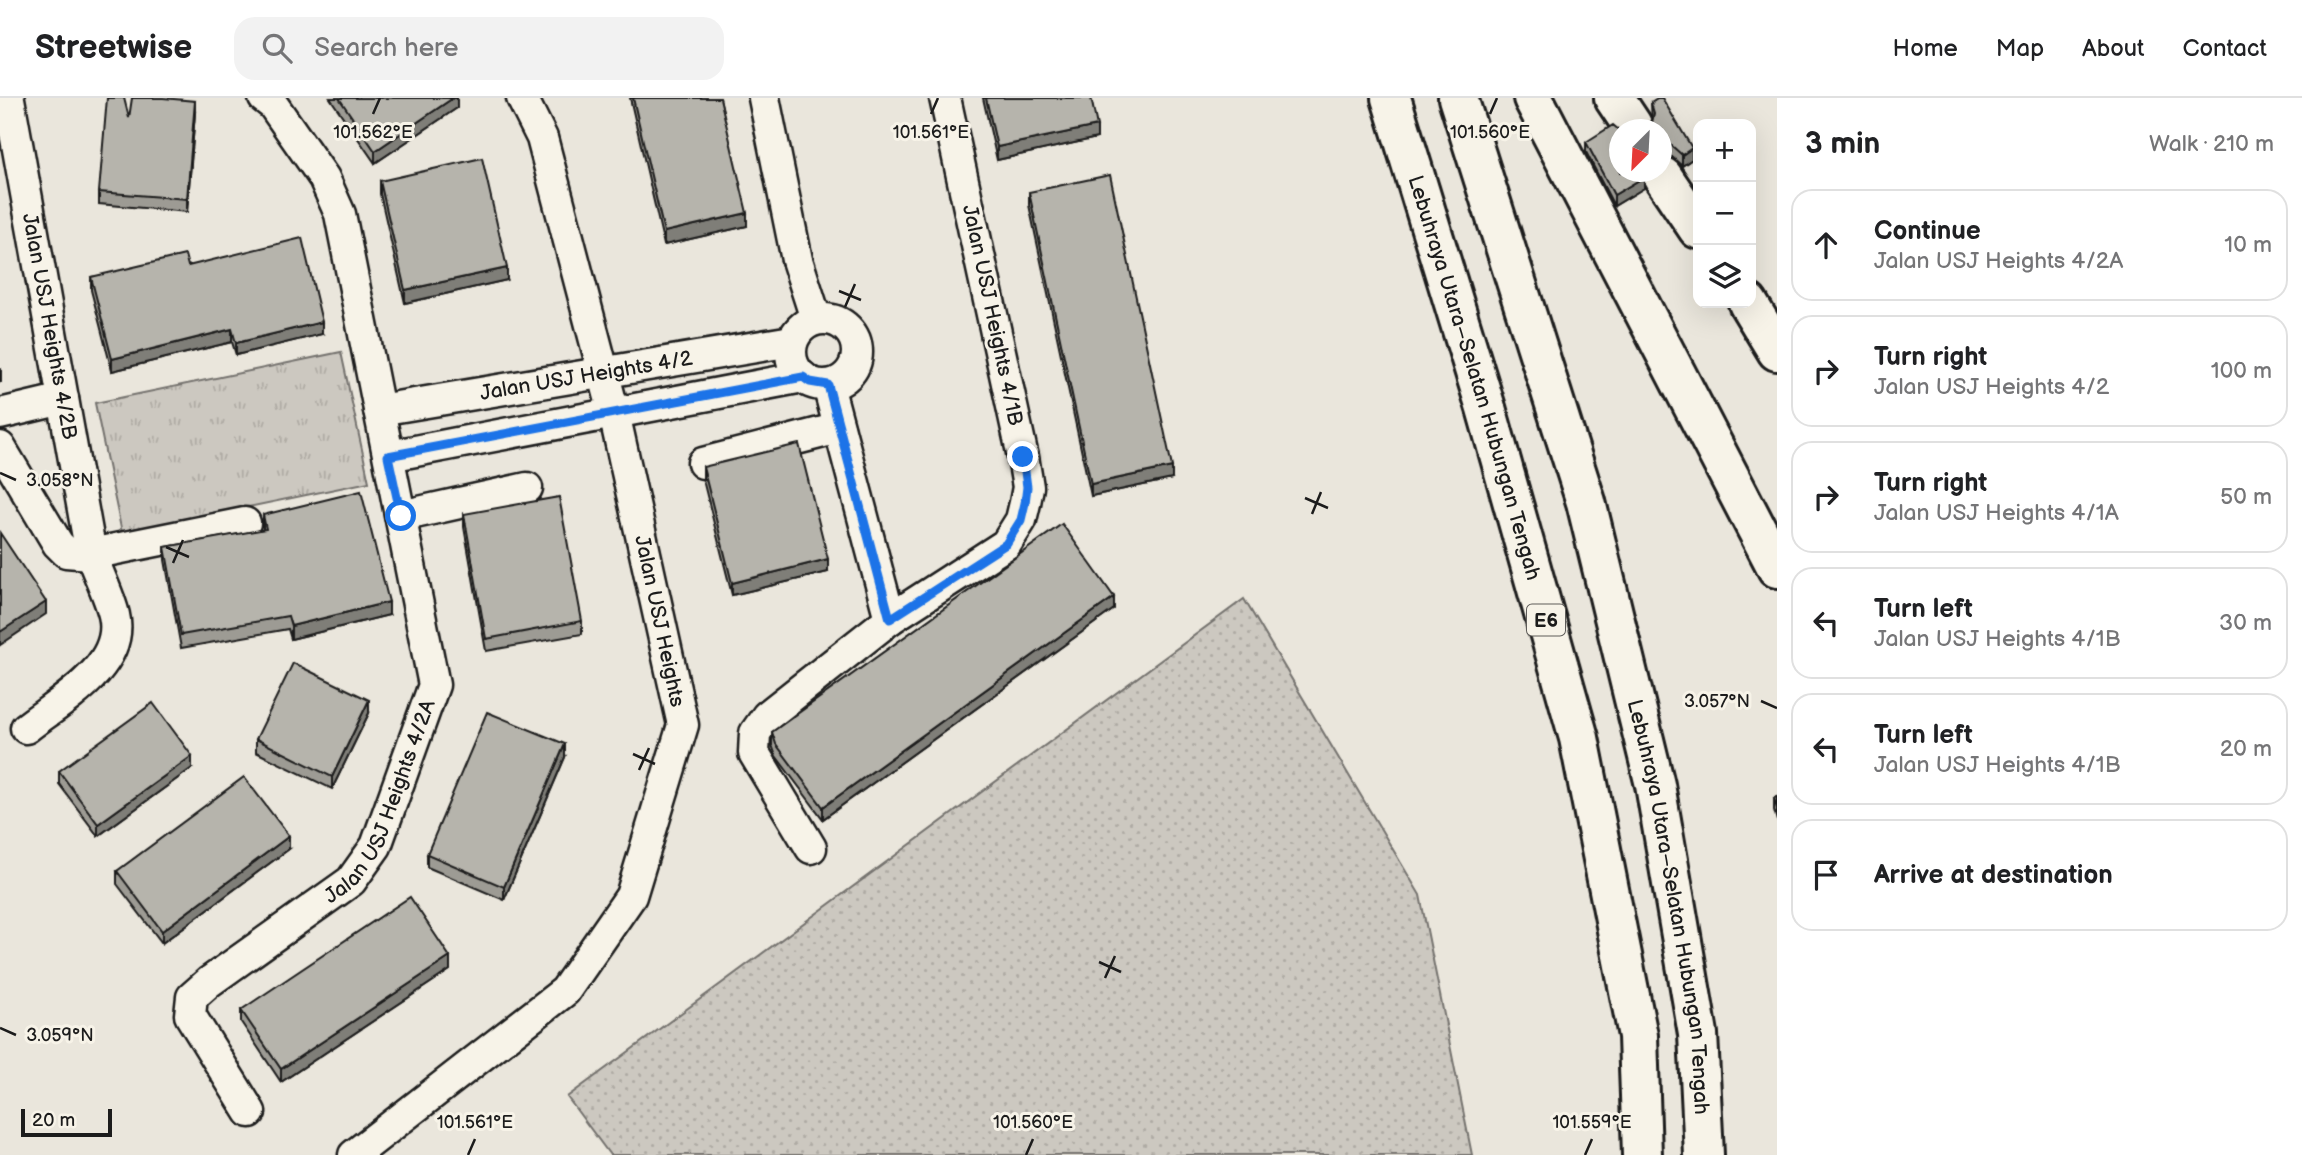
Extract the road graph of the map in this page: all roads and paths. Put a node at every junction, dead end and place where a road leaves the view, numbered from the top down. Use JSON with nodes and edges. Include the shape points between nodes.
{"nodes":[{"id":1,"x":264,"y":98,"type":"edge"},
{"id":2,"x":522,"y":98,"type":"edge"},
{"id":3,"x":764,"y":98,"type":"edge"},
{"id":4,"x":945,"y":98,"type":"edge"},
{"id":5,"x":1391,"y":98,"type":"edge"},
{"id":6,"x":1458,"y":98,"type":"edge"},
{"id":7,"x":1532,"y":98,"type":"edge"},
{"id":8,"x":7,"y":100,"type":"edge"},
{"id":9,"x":1666,"y":182,"type":"edge"},
{"id":10,"x":1693,"y":222,"type":"edge"},
{"id":11,"x":1751,"y":308,"type":"edge"},
{"id":12,"x":817,"y":319,"type":"junction"},
{"id":13,"x":792,"y":341,"type":"junction"},
{"id":14,"x":1777,"y":351,"type":"edge"},
{"id":15,"x":602,"y":373,"type":"junction"},
{"id":16,"x":815,"y":381,"type":"junction"},
{"id":17,"x":62,"y":399,"type":"junction"},
{"id":18,"x":379,"y":410,"type":"junction"},
{"id":19,"x":614,"y":413,"type":"junction"},
{"id":20,"x":0,"y":414,"type":"edge"},
{"id":21,"x":839,"y":428,"type":"junction"},
{"id":22,"x":0,"y":447,"type":"edge"},
{"id":23,"x":388,"y":456,"type":"junction"},
{"id":24,"x":702,"y":463,"type":"dead end"},
{"id":25,"x":527,"y":488,"type":"dead end"},
{"id":26,"x":401,"y":516,"type":"junction"},
{"id":27,"x":245,"y":523,"type":"dead end"},
{"id":28,"x":91,"y":554,"type":"junction"},
{"id":29,"x":1777,"y":568,"type":"edge"},
{"id":30,"x":890,"y":619,"type":"junction"},
{"id":31,"x":26,"y":728,"type":"dead end"},
{"id":32,"x":811,"y":848,"type":"dead end"},
{"id":33,"x":250,"y":1112,"type":"dead end"},
{"id":34,"x":354,"y":1155,"type":"edge"},
{"id":35,"x":1642,"y":1155,"type":"edge"},
{"id":36,"x":1704,"y":1155,"type":"edge"}],
"edges":[{"from":1,"to":18,"type":"street","name":"Jalan USJ Heights 4/2A","via":[[324,178],[340,214]]},
{"from":2,"to":15,"type":"street","name":"Jalan USJ Heights","via":[[542,138]]},
{"from":3,"to":12,"type":"street","via":[[797,260]]},
{"from":4,"to":30,"type":"street","name":"Jalan USJ Heights 4/1B","via":[[1027,487],[1021,520],[1006,544]]},
{"from":5,"to":35,"type":"highway","name":"Lebuhraya Utara–Selatan Hubungan Tengah","number":"E6","via":[[1486,408],[1579,738],[1638,1036]]},
{"from":6,"to":36,"type":"highway","name":"Lebuhraya Utara–Selatan Hubungan Tengah","via":[[1586,502],[1655,785],[1698,1034]]},
{"from":7,"to":29,"type":"highway"},
{"from":8,"to":17,"type":"street","name":"Jalan USJ Heights 4/2B"},
{"from":9,"to":10,"type":"highway"},
{"from":11,"to":14,"type":"highway"},
{"from":12,"to":13,"type":"street","via":[[798,331]]},
{"from":12,"to":16,"type":"street","via":[[838,321],[854,336],[857,346],[854,367],[847,376]]},
{"from":13,"to":15,"type":"street","name":"Jalan USJ Heights 4/2"},
{"from":13,"to":16,"type":"street","via":[[792,360]]},
{"from":15,"to":18,"type":"street","name":"Jalan USJ Heights 4/2"},
{"from":15,"to":19,"type":"street","name":"Jalan USJ Heights"},
{"from":16,"to":19,"type":"street","name":"Jalan USJ Heights 4/2"},
{"from":16,"to":21,"type":"street"},
{"from":17,"to":20,"type":"street"},
{"from":17,"to":28,"type":"street","name":"Jalan USJ Heights 4/2B"},
{"from":18,"to":23,"type":"street","name":"Jalan USJ Heights 4/2A"},
{"from":19,"to":23,"type":"street","name":"Jalan USJ Heights 4/2"},
{"from":19,"to":34,"type":"street","name":"Jalan USJ Heights","via":[[683,725],[631,896],[565,991]]},
{"from":21,"to":24,"type":"street"},
{"from":21,"to":30,"type":"street"},
{"from":22,"to":28,"type":"street","via":[[58,544],[66,552]]},
{"from":23,"to":26,"type":"street","name":"Jalan USJ Heights 4/2A"},
{"from":25,"to":26,"type":"street"},
{"from":26,"to":33,"type":"street","name":"Jalan USJ Heights 4/2A","via":[[435,685],[376,845],[351,881],[192,997],[190,1015]]},
{"from":27,"to":28,"type":"street"},
{"from":28,"to":31,"type":"street","name":"Jalan USJ Heights 4/2B","via":[[114,616],[113,645],[100,669]]},
{"from":30,"to":32,"type":"street","name":"Jalan USJ Heights 4/1B","via":[[767,716],[755,733],[754,753]]}]}
